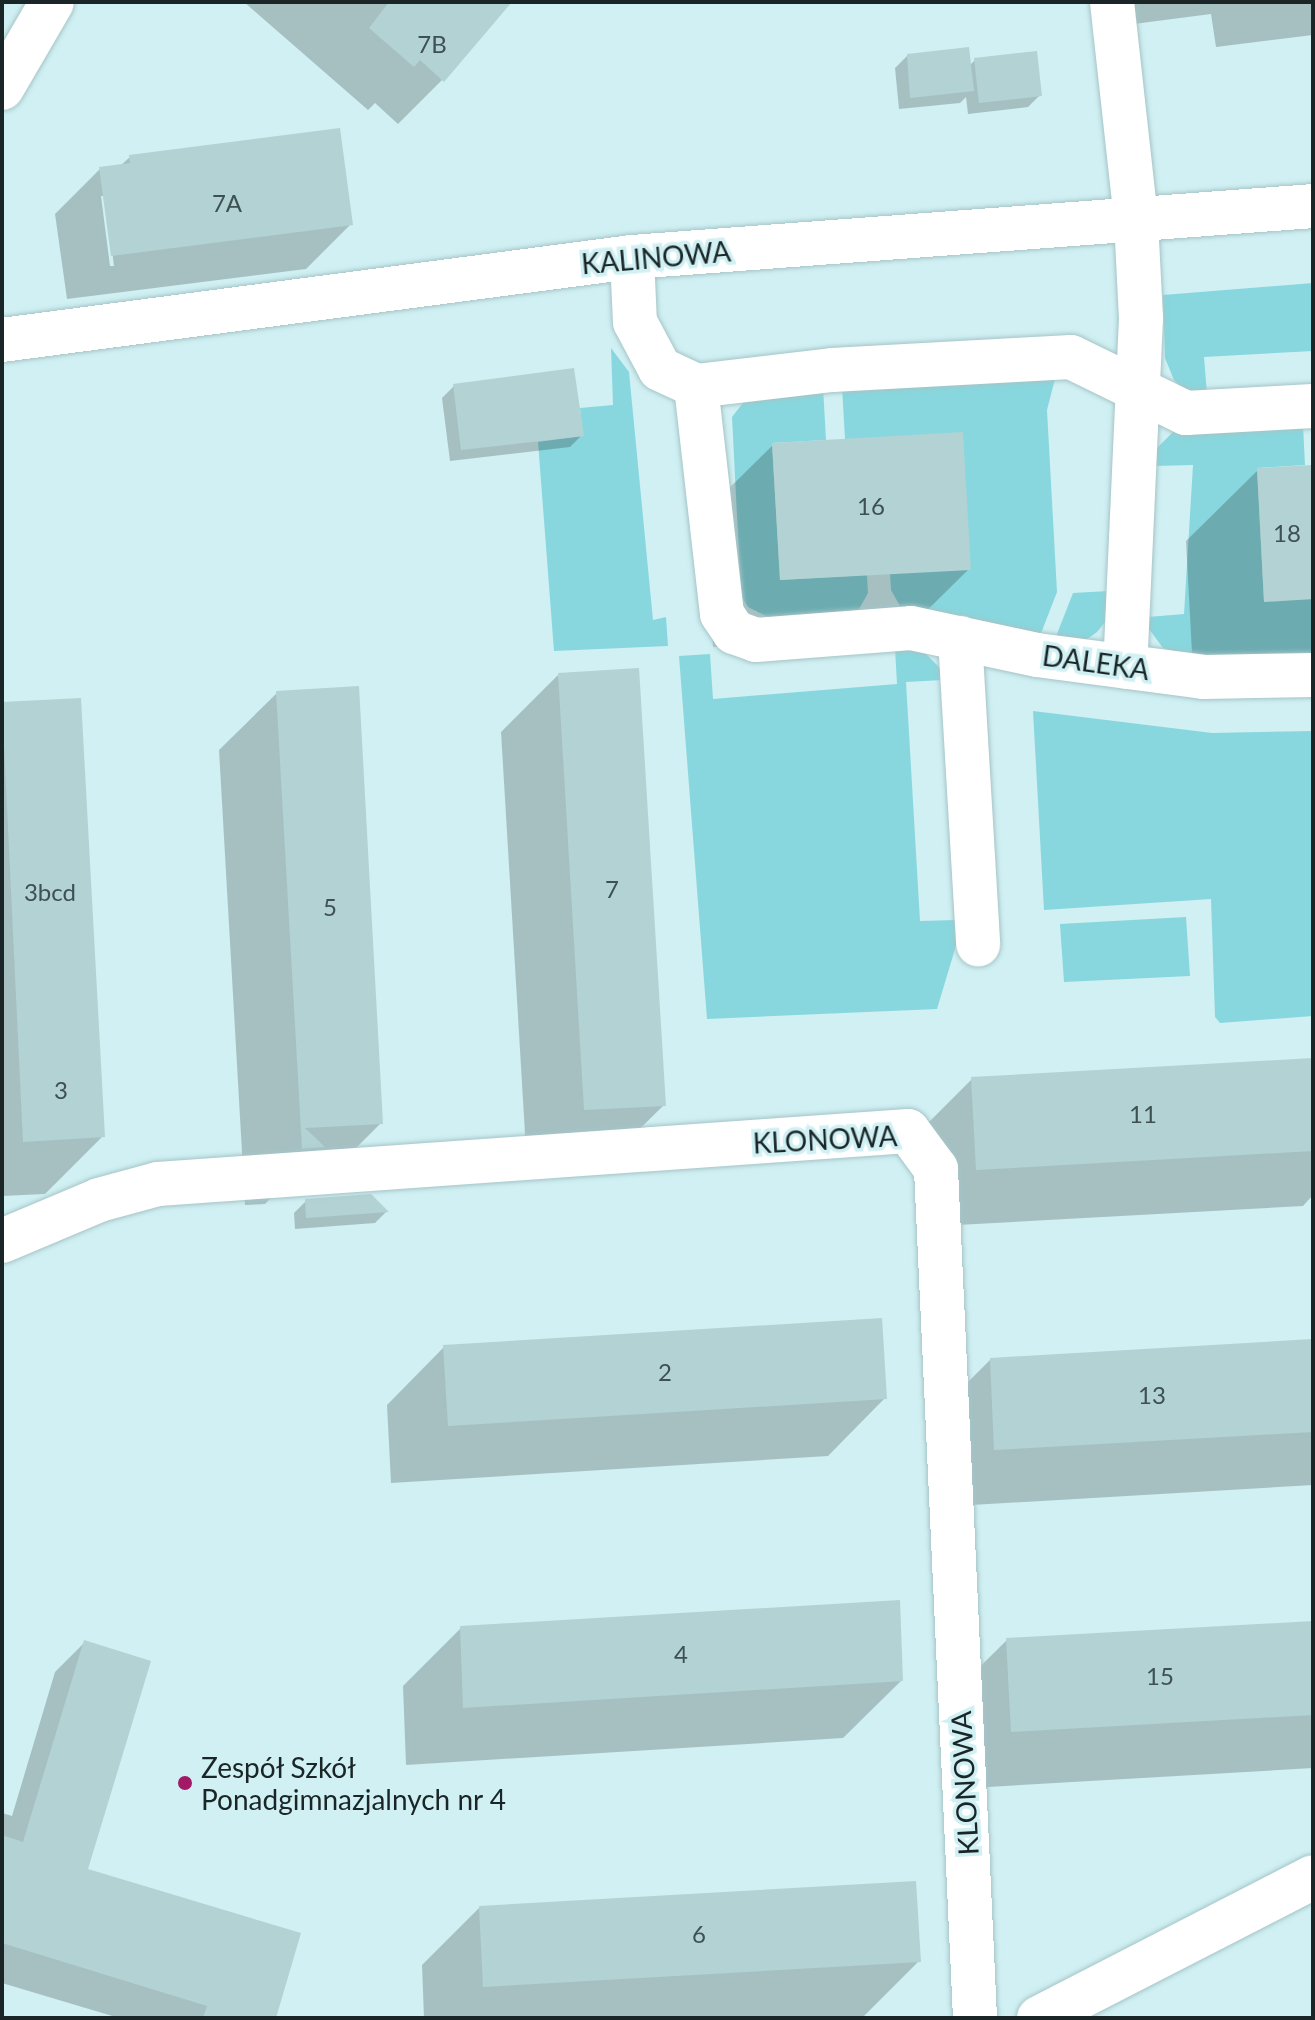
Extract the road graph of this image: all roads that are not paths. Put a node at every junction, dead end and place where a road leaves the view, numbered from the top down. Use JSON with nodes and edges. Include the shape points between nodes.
{"nodes":[{"id":1,"x":52,"y":2,"type":"edge"},
{"id":2,"x":1112,"y":2,"type":"edge"},
{"id":3,"x":2,"y":88,"type":"edge"},
{"id":4,"x":1313,"y":206,"type":"edge"},
{"id":5,"x":1136,"y":220,"type":"junction"},
{"id":6,"x":632,"y":257,"type":"junction"},
{"id":7,"x":2,"y":340,"type":"edge"},
{"id":8,"x":696,"y":386,"type":"junction"},
{"id":9,"x":1140,"y":390,"type":"junction"},
{"id":10,"x":1313,"y":406,"type":"edge"},
{"id":11,"x":960,"y":638,"type":"junction"},
{"id":12,"x":1125,"y":667,"type":"junction"},
{"id":13,"x":1313,"y":675,"type":"edge"},
{"id":14,"x":978,"y":944,"type":"dead end"},
{"id":15,"x":2,"y":1241,"type":"edge"},
{"id":16,"x":1313,"y":1877,"type":"edge"},
{"id":17,"x":975,"y":2018,"type":"edge"},
{"id":18,"x":1039,"y":2018,"type":"edge"}],
"edges":[{"from":1,"to":3,"type":"street"},
{"from":2,"to":5,"type":"street"},
{"from":4,"to":5,"type":"street","name":"KALINOWA"},
{"from":5,"to":6,"type":"street","name":"KALINOWA"},
{"from":5,"to":9,"type":"street"},
{"from":6,"to":7,"type":"street","name":"KALINOWA"},
{"from":6,"to":8,"type":"street","via":[[635,322],[660,369]]},
{"from":8,"to":9,"type":"street","via":[[832,370],[1071,357]]},
{"from":8,"to":11,"type":"street","name":"DALEKA","via":[[722,614],[734,632],[756,640],[911,628]]},
{"from":9,"to":10,"type":"street","via":[[1186,413]]},
{"from":9,"to":12,"type":"street"},
{"from":11,"to":12,"type":"street","name":"DALEKA"},
{"from":11,"to":14,"type":"street"},
{"from":12,"to":13,"type":"street","name":"DALEKA","via":[[1204,677]]},
{"from":15,"to":17,"type":"street","name":"KLONOWA","via":[[99,1200],[158,1184],[908,1131],[936,1169]]},
{"from":16,"to":18,"type":"street"}]}
